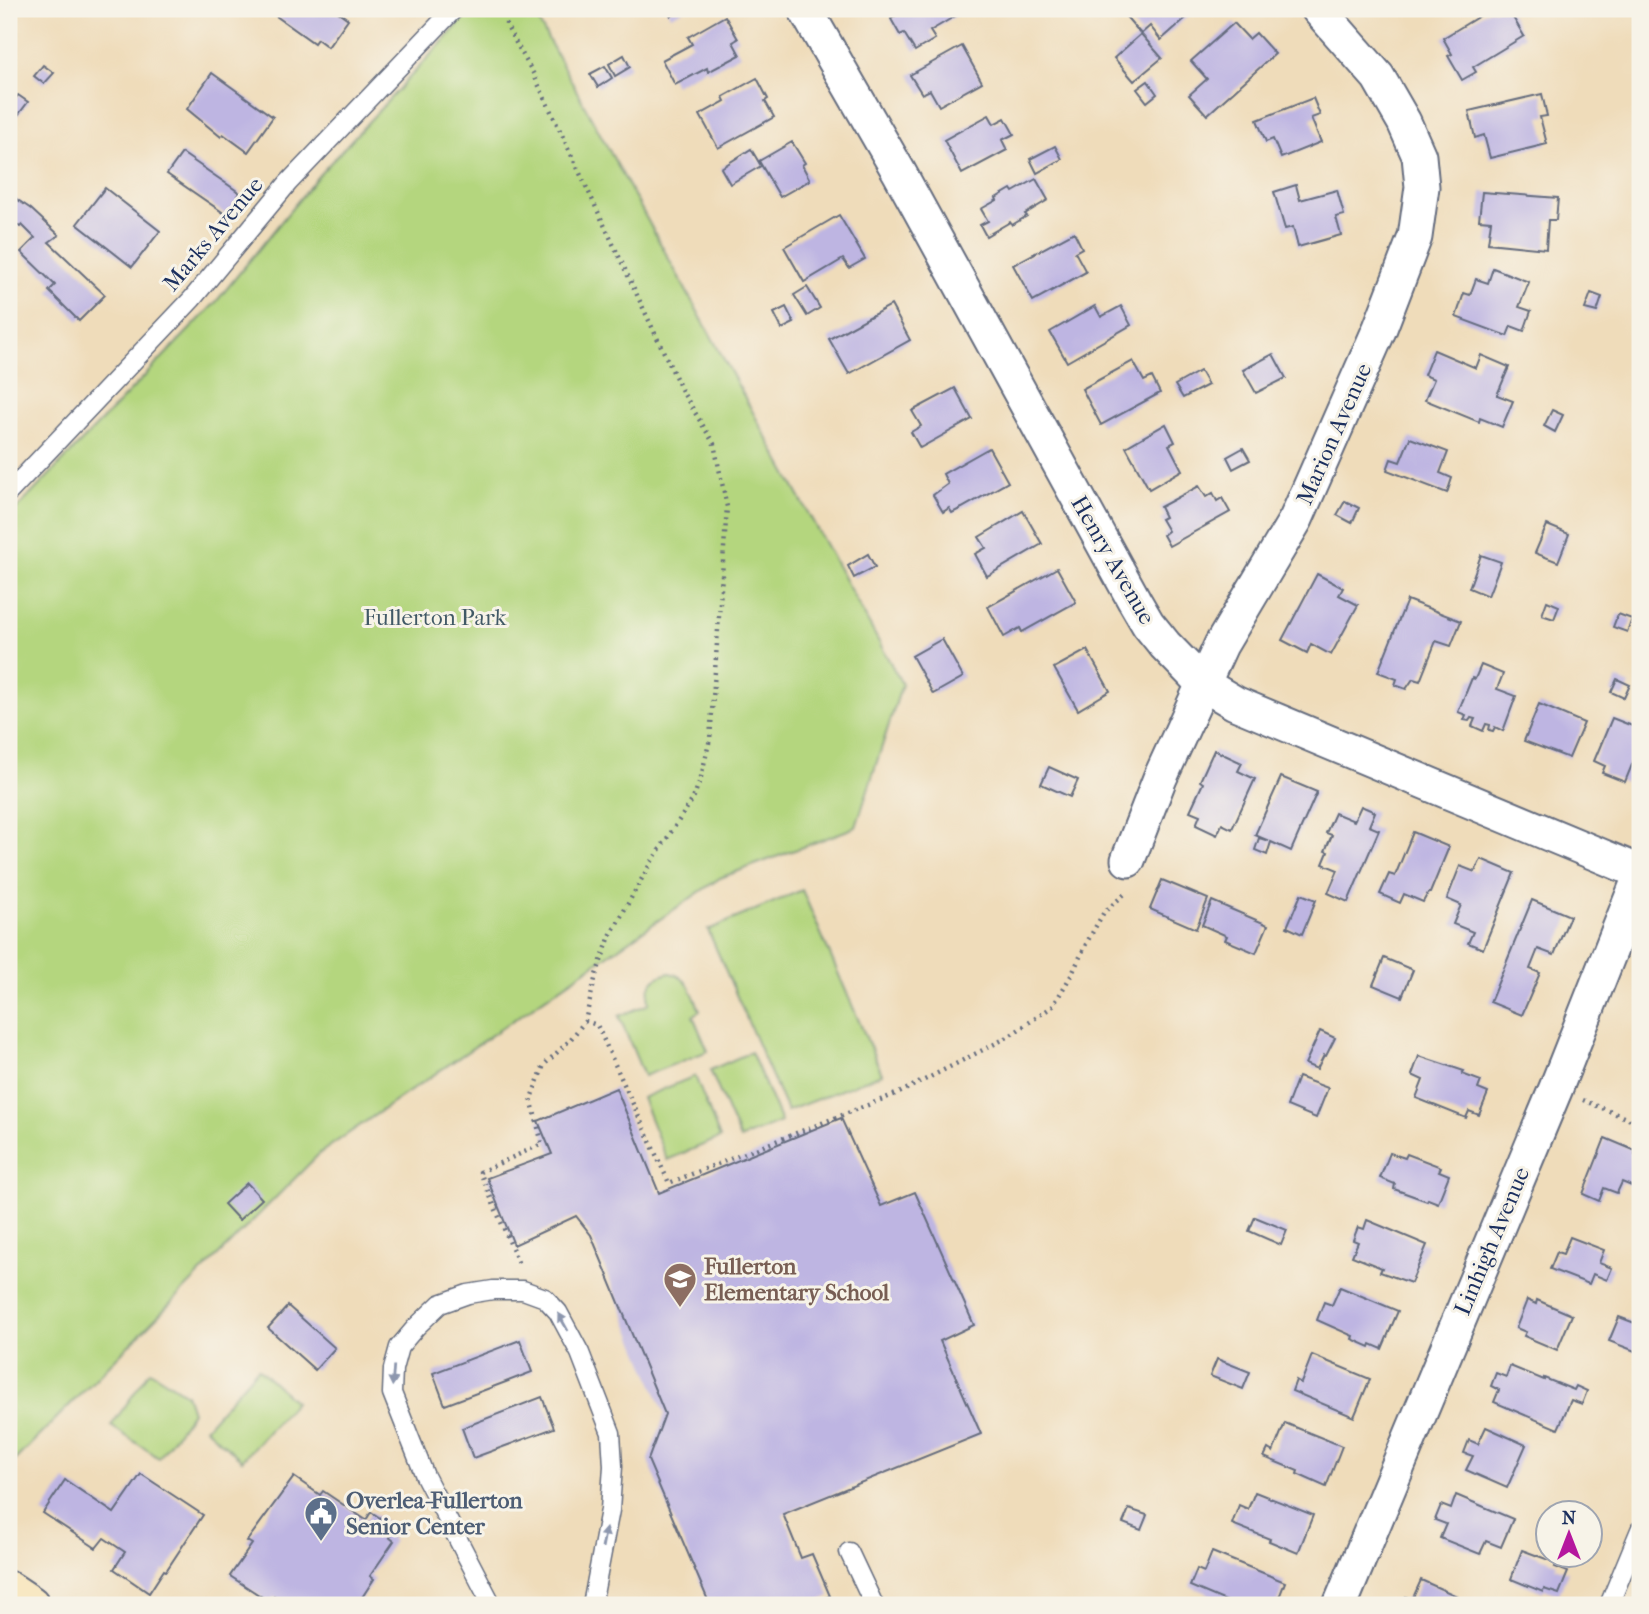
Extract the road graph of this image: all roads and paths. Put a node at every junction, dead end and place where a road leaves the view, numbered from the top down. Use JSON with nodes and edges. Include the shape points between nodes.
{"nodes":[{"id":1,"x":454,"y":9,"type":"edge"},
{"id":2,"x":507,"y":9,"type":"edge"},
{"id":3,"x":805,"y":9,"type":"edge"},
{"id":4,"x":1318,"y":9,"type":"edge"},
{"id":5,"x":9,"y":492,"type":"edge"},
{"id":6,"x":1203,"y":684,"type":"junction"},
{"id":7,"x":1128,"y":860,"type":"joint"},
{"id":8,"x":1640,"y":874,"type":"edge"},
{"id":9,"x":584,"y":1021,"type":"junction"},
{"id":10,"x":1556,"y":1088,"type":"junction"},
{"id":11,"x":1640,"y":1124,"type":"edge"},
{"id":12,"x":523,"y":1290,"type":"junction"},
{"id":13,"x":1640,"y":1531,"type":"edge"},
{"id":14,"x":849,"y":1552,"type":"dead end"},
{"id":15,"x":9,"y":1591,"type":"edge"},
{"id":16,"x":30,"y":1605,"type":"edge"},
{"id":17,"x":492,"y":1605,"type":"edge"},
{"id":18,"x":592,"y":1605,"type":"edge"},
{"id":19,"x":874,"y":1605,"type":"edge"},
{"id":20,"x":1340,"y":1605,"type":"edge"},
{"id":21,"x":1609,"y":1605,"type":"edge"}],
"edges":[{"from":1,"to":5,"type":"lane","name":"Marks Avenue","via":[[288,183],[192,299]]},
{"from":2,"to":9,"type":"path","via":[[506,25],[682,391],[714,444],[727,507],[710,739],[701,777],[610,936]]},
{"from":3,"to":6,"type":"street","name":"Henry Avenue","via":[[1148,624]]},
{"from":4,"to":6,"type":"street","name":"Marion Avenue","via":[[1378,77],[1419,156],[1422,187],[1415,237],[1296,519]]},
{"from":6,"to":7,"type":"street","name":"Marion Avenue"},
{"from":6,"to":8,"type":"street","name":"Henry Avenue","via":[[1235,704]]},
{"from":7,"to":9,"type":"path","via":[[1136,884],[1104,912],[1053,1006],[1008,1037],[901,1092],[669,1183],[597,1026]]},
{"from":8,"to":10,"type":"street","name":"Linhigh Avenue"},
{"from":9,"to":12,"type":"path","via":[[544,1065],[531,1098],[542,1144],[480,1172],[522,1272]]},
{"from":10,"to":11,"type":"path"},
{"from":10,"to":20,"type":"street","name":"Linhigh Avenue"},
{"from":12,"to":17,"type":"lane","one_way":true,"via":[[468,1294],[440,1304],[399,1347],[393,1369],[392,1393],[425,1476]]},
{"from":18,"to":12,"type":"lane","one_way":true,"via":[[610,1510],[611,1433],[580,1353],[558,1312],[545,1298]]},
{"from":13,"to":21,"type":"lane"},
{"from":14,"to":19,"type":"lane"},
{"from":15,"to":16,"type":"street"}]}
